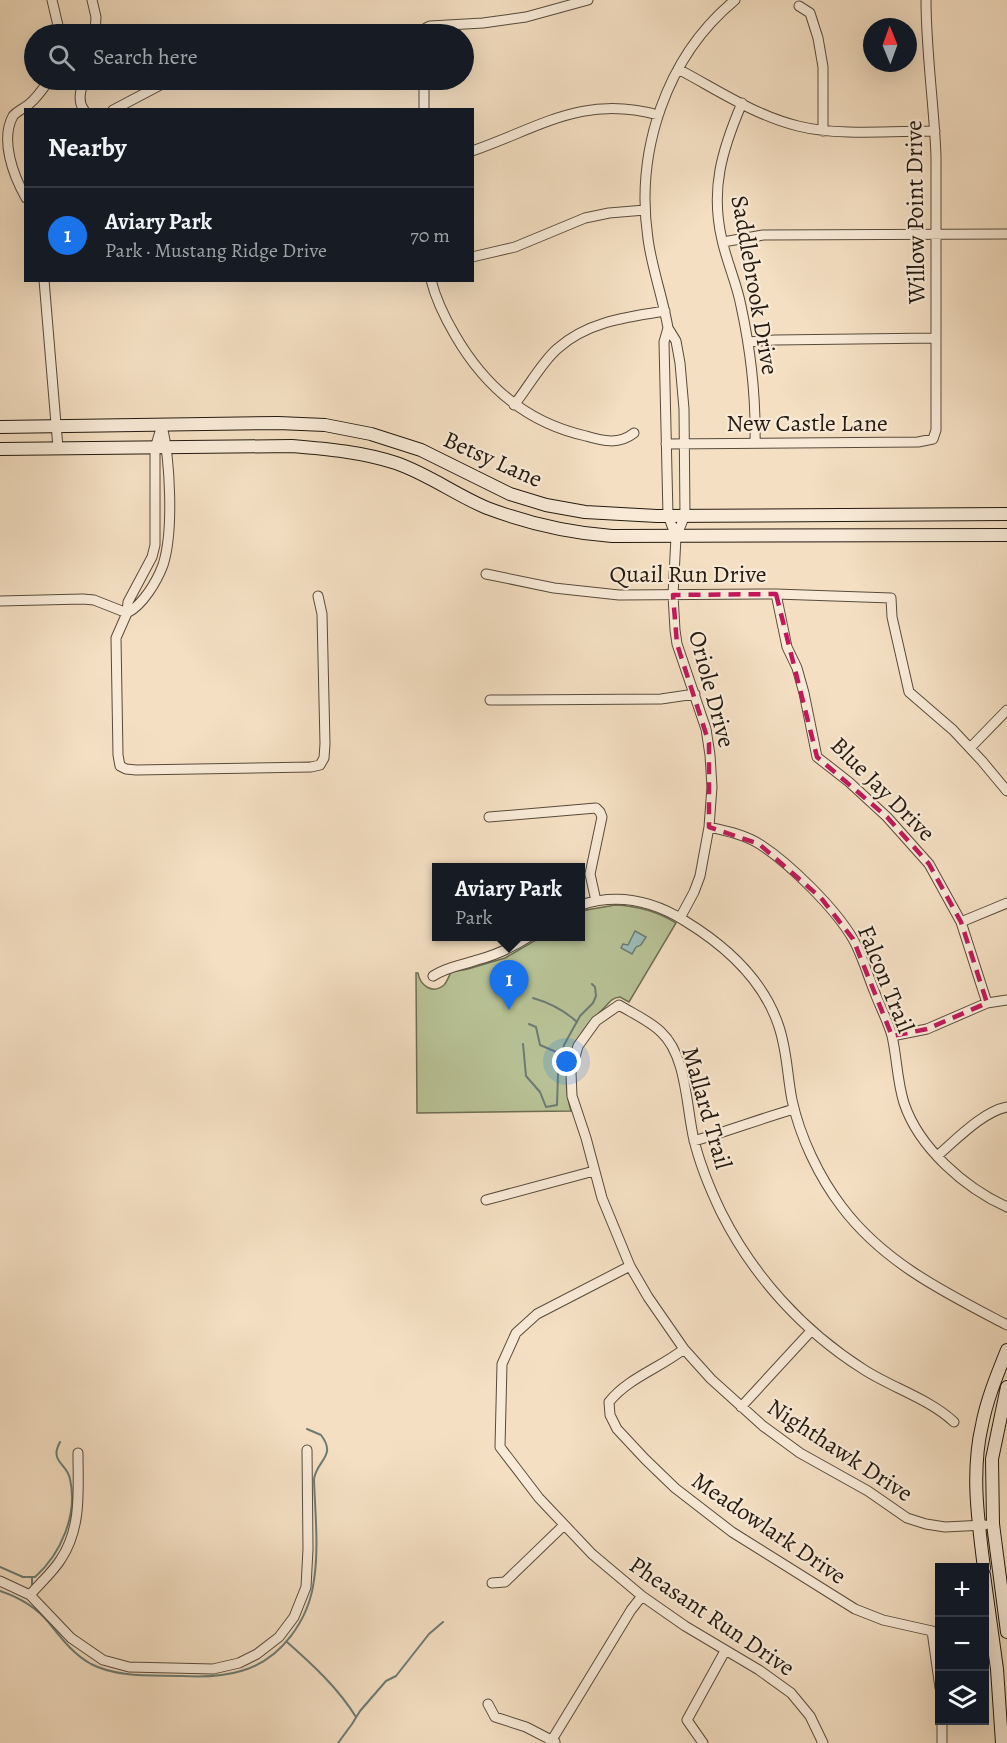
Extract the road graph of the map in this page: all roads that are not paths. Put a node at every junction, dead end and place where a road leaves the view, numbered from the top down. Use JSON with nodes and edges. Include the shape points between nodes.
{"nodes":[{"id":1,"x":52,"y":0,"type":"edge"},
{"id":2,"x":92,"y":0,"type":"edge"},
{"id":3,"x":588,"y":0,"type":"edge"},
{"id":4,"x":735,"y":0,"type":"edge"},
{"id":5,"x":926,"y":0,"type":"edge"},
{"id":6,"x":800,"y":6,"type":"dead end"},
{"id":7,"x":58,"y":24,"type":"edge"},
{"id":8,"x":96,"y":24,"type":"edge"},
{"id":9,"x":459,"y":24,"type":"edge"},
{"id":10,"x":678,"y":69,"type":"junction"},
{"id":11,"x":41,"y":90,"type":"edge"},
{"id":12,"x":82,"y":90,"type":"edge"},
{"id":13,"x":151,"y":90,"type":"edge"},
{"id":14,"x":424,"y":90,"type":"edge"},
{"id":15,"x":742,"y":103,"type":"junction"},
{"id":16,"x":82,"y":108,"type":"edge"},
{"id":17,"x":117,"y":108,"type":"edge"},
{"id":18,"x":424,"y":108,"type":"edge"},
{"id":19,"x":658,"y":115,"type":"junction"},
{"id":20,"x":823,"y":131,"type":"junction"},
{"id":21,"x":935,"y":131,"type":"junction"},
{"id":22,"x":474,"y":150,"type":"edge"},
{"id":23,"x":24,"y":194,"type":"edge"},
{"id":24,"x":645,"y":210,"type":"junction"},
{"id":25,"x":935,"y":234,"type":"junction"},
{"id":26,"x":1007,"y":234,"type":"edge"},
{"id":27,"x":723,"y":242,"type":"junction"},
{"id":28,"x":474,"y":257,"type":"edge"},
{"id":29,"x":44,"y":282,"type":"edge"},
{"id":30,"x":432,"y":282,"type":"edge"},
{"id":31,"x":665,"y":311,"type":"junction"},
{"id":32,"x":668,"y":328,"type":"junction"},
{"id":33,"x":936,"y":338,"type":"junction"},
{"id":34,"x":749,"y":342,"type":"junction"},
{"id":35,"x":514,"y":405,"type":"junction"},
{"id":36,"x":162,"y":425,"type":"junction"},
{"id":37,"x":936,"y":425,"type":"joint"},
{"id":38,"x":56,"y":426,"type":"junction"},
{"id":39,"x":0,"y":427,"type":"edge"},
{"id":40,"x":634,"y":434,"type":"dead end"},
{"id":41,"x":685,"y":443,"type":"junction"},
{"id":42,"x":755,"y":443,"type":"junction"},
{"id":43,"x":666,"y":444,"type":"junction"},
{"id":44,"x":161,"y":447,"type":"junction"},
{"id":45,"x":58,"y":448,"type":"junction"},
{"id":46,"x":0,"y":449,"type":"edge"},
{"id":47,"x":156,"y":492,"type":"junction"},
{"id":48,"x":168,"y":492,"type":"junction"},
{"id":49,"x":1007,"y":514,"type":"edge"},
{"id":50,"x":668,"y":515,"type":"junction"},
{"id":51,"x":685,"y":516,"type":"junction"},
{"id":52,"x":1007,"y":535,"type":"edge"},
{"id":53,"x":676,"y":537,"type":"junction"},
{"id":54,"x":153,"y":553,"type":"junction"},
{"id":55,"x":165,"y":557,"type":"junction"},
{"id":56,"x":486,"y":574,"type":"dead end"},
{"id":57,"x":776,"y":594,"type":"junction"},
{"id":58,"x":673,"y":595,"type":"junction"},
{"id":59,"x":318,"y":596,"type":"dead end"},
{"id":60,"x":0,"y":601,"type":"edge"},
{"id":61,"x":127,"y":613,"type":"junction"},
{"id":62,"x":695,"y":694,"type":"junction"},
{"id":63,"x":490,"y":700,"type":"dead end"},
{"id":64,"x":1007,"y":711,"type":"edge"},
{"id":65,"x":970,"y":748,"type":"junction"},
{"id":66,"x":1007,"y":791,"type":"edge"},
{"id":67,"x":489,"y":817,"type":"dead end"},
{"id":68,"x":710,"y":827,"type":"junction"},
{"id":69,"x":596,"y":901,"type":"junction"},
{"id":70,"x":1007,"y":903,"type":"edge"},
{"id":71,"x":585,"y":904,"type":"edge"},
{"id":72,"x":680,"y":918,"type":"junction"},
{"id":73,"x":961,"y":922,"type":"junction"},
{"id":74,"x":522,"y":941,"type":"edge"},
{"id":75,"x":433,"y":976,"type":"dead end"},
{"id":76,"x":1007,"y":999,"type":"edge"},
{"id":77,"x":987,"y":1003,"type":"junction"},
{"id":78,"x":619,"y":1005,"type":"joint"},
{"id":79,"x":891,"y":1036,"type":"junction"},
{"id":80,"x":1007,"y":1107,"type":"edge"},
{"id":81,"x":794,"y":1109,"type":"junction"},
{"id":82,"x":694,"y":1142,"type":"junction"},
{"id":83,"x":937,"y":1156,"type":"junction"},
{"id":84,"x":594,"y":1171,"type":"junction"},
{"id":85,"x":486,"y":1200,"type":"dead end"},
{"id":86,"x":1007,"y":1207,"type":"edge"},
{"id":87,"x":630,"y":1266,"type":"junction"},
{"id":88,"x":1007,"y":1325,"type":"edge"},
{"id":89,"x":811,"y":1331,"type":"junction"},
{"id":90,"x":684,"y":1349,"type":"junction"},
{"id":91,"x":1007,"y":1350,"type":"edge"},
{"id":92,"x":1007,"y":1387,"type":"edge"},
{"id":93,"x":741,"y":1407,"type":"junction"},
{"id":94,"x":954,"y":1422,"type":"dead end"},
{"id":95,"x":307,"y":1450,"type":"dead end"},
{"id":96,"x":78,"y":1453,"type":"dead end"},
{"id":97,"x":993,"y":1524,"type":"junction"},
{"id":98,"x":979,"y":1525,"type":"junction"},
{"id":99,"x":563,"y":1526,"type":"junction"},
{"id":100,"x":983,"y":1563,"type":"edge"},
{"id":101,"x":0,"y":1581,"type":"edge"},
{"id":102,"x":492,"y":1583,"type":"dead end"},
{"id":103,"x":30,"y":1595,"type":"junction"},
{"id":104,"x":642,"y":1596,"type":"junction"},
{"id":105,"x":989,"y":1611,"type":"edge"},
{"id":106,"x":1007,"y":1632,"type":"edge"},
{"id":107,"x":725,"y":1651,"type":"junction"},
{"id":108,"x":937,"y":1671,"type":"edge"},
{"id":109,"x":488,"y":1704,"type":"dead end"},
{"id":110,"x":942,"y":1725,"type":"edge"},
{"id":111,"x":553,"y":1742,"type":"edge"},
{"id":112,"x":703,"y":1743,"type":"edge"},
{"id":113,"x":823,"y":1743,"type":"edge"},
{"id":114,"x":942,"y":1743,"type":"edge"},
{"id":115,"x":1002,"y":1743,"type":"edge"}],
"edges":[{"from":1,"to":7,"type":"street"},
{"from":2,"to":8,"type":"street"},
{"from":3,"to":9,"type":"street","via":[[526,17]]},
{"from":4,"to":10,"type":"street","name":"Oriole Drive","via":[[706,30]]},
{"from":5,"to":21,"type":"street","name":"Willow Point Drive"},
{"from":6,"to":20,"type":"street","via":[[810,13],[819,38]]},
{"from":10,"to":15,"type":"street"},
{"from":10,"to":19,"type":"street","name":"Oriole Drive"},
{"from":11,"to":23,"type":"street","via":[[5,127],[4,157]]},
{"from":12,"to":16,"type":"street"},
{"from":13,"to":17,"type":"street"},
{"from":14,"to":18,"type":"street"},
{"from":15,"to":20,"type":"street","via":[[780,121]]},
{"from":15,"to":27,"type":"street","name":"Saddlebrook Drive","via":[[720,165],[717,199]]},
{"from":19,"to":22,"type":"street","via":[[621,107],[584,111],[539,123]]},
{"from":19,"to":24,"type":"street","name":"Oriole Drive","via":[[648,156]]},
{"from":20,"to":21,"type":"street"},
{"from":21,"to":25,"type":"street","name":"Willow Point Drive"},
{"from":24,"to":28,"type":"street","via":[[585,218],[515,247]]},
{"from":24,"to":31,"type":"street","name":"Oriole Drive","via":[[650,253]]},
{"from":25,"to":26,"type":"street"},
{"from":25,"to":27,"type":"street","via":[[753,236]]},
{"from":25,"to":33,"type":"street","name":"Willow Point Drive"},
{"from":27,"to":34,"type":"street","name":"Saddlebrook Drive"},
{"from":29,"to":38,"type":"street"},
{"from":30,"to":35,"type":"street","via":[[448,323],[474,365]]},
{"from":31,"to":32,"type":"street","name":"Oriole Drive"},
{"from":31,"to":35,"type":"street","via":[[619,318],[582,330],[555,350]]},
{"from":32,"to":41,"type":"street","name":"Oriole Drive","via":[[676,341],[680,363]]},
{"from":32,"to":43,"type":"street","name":"Oriole Drive","via":[[664,342]]},
{"from":33,"to":34,"type":"street"},
{"from":33,"to":37,"type":"street","name":"Willow Point Drive"},
{"from":34,"to":42,"type":"street","name":"Saddlebrook Drive"},
{"from":35,"to":40,"type":"street","via":[[584,436],[624,441]]},
{"from":36,"to":38,"type":"main road","name":"Betsy Lane"},
{"from":36,"to":44,"type":"street"},
{"from":36,"to":50,"type":"main road","name":"Betsy Lane","via":[[278,423],[348,429],[421,450],[510,494],[546,505],[585,512]]},
{"from":37,"to":42,"type":"street","name":"New Castle Lane","via":[[933,439],[925,442]]},
{"from":38,"to":39,"type":"main road","name":"Betsy Lane"},
{"from":38,"to":45,"type":"street"},
{"from":41,"to":42,"type":"street","name":"New Castle Lane"},
{"from":41,"to":43,"type":"street","name":"New Castle Lane"},
{"from":41,"to":51,"type":"street","name":"Oriole Drive"},
{"from":43,"to":50,"type":"street","name":"Oriole Drive"},
{"from":44,"to":45,"type":"main road","name":"Betsy Lane"},
{"from":44,"to":47,"type":"street"},
{"from":44,"to":48,"type":"street"},
{"from":44,"to":53,"type":"main road","name":"Betsy Lane","via":[[292,446],[365,454],[399,464],[486,507],[558,529],[612,536]]},
{"from":45,"to":46,"type":"main road","name":"Betsy Lane"},
{"from":47,"to":48,"type":"street"},
{"from":47,"to":54,"type":"street"},
{"from":48,"to":55,"type":"street"},
{"from":49,"to":51,"type":"main road","name":"Betsy Lane"},
{"from":50,"to":51,"type":"main road","name":"Betsy Lane"},
{"from":50,"to":53,"type":"street","name":"Oriole Drive"},
{"from":51,"to":53,"type":"street","name":"Oriole Drive"},
{"from":52,"to":53,"type":"main road","name":"Betsy Lane"},
{"from":53,"to":58,"type":"street","name":"Oriole Drive"},
{"from":54,"to":55,"type":"street"},
{"from":54,"to":61,"type":"street","via":[[128,602]]},
{"from":55,"to":61,"type":"street","via":[[149,590],[136,609]]},
{"from":56,"to":58,"type":"street","name":"Quail Run Drive","via":[[576,591]]},
{"from":57,"to":58,"type":"street","name":"Quail Run Drive"},
{"from":57,"to":65,"type":"street","name":"Quail Run Drive","via":[[891,598],[909,692]]},
{"from":57,"to":73,"type":"street","name":"Blue Jay Drive","via":[[786,648],[797,668],[817,757],[887,817],[929,864]]},
{"from":58,"to":62,"type":"street","name":"Oriole Drive","via":[[676,645]]},
{"from":59,"to":61,"type":"street","via":[[322,614],[325,744],[322,762],[311,767],[136,770],[120,766],[116,638]]},
{"from":60,"to":61,"type":"street","via":[[94,600]]},
{"from":62,"to":63,"type":"street","via":[[661,699]]},
{"from":62,"to":68,"type":"street","name":"Oriole Drive","via":[[710,755]]},
{"from":64,"to":65,"type":"street"},
{"from":65,"to":66,"type":"street"},
{"from":67,"to":69,"type":"street","via":[[596,808],[602,817],[591,874]]},
{"from":68,"to":72,"type":"street","name":"Oriole Drive","via":[[700,876]]},
{"from":68,"to":79,"type":"street","name":"Falcon Trail","via":[[759,844],[821,898],[853,939]]},
{"from":69,"to":71,"type":"street"},
{"from":69,"to":72,"type":"street","via":[[646,903]]},
{"from":70,"to":73,"type":"street"},
{"from":72,"to":81,"type":"street","via":[[729,952],[763,993],[783,1042]]},
{"from":73,"to":77,"type":"street","name":"Blue Jay Drive"},
{"from":74,"to":75,"type":"street","via":[[506,951],[448,967]]},
{"from":76,"to":77,"type":"street"},
{"from":77,"to":79,"type":"street","via":[[927,1029]]},
{"from":78,"to":82,"type":"street","name":"Mallard Trail","via":[[661,1032],[674,1050],[682,1071]]},
{"from":78,"to":84,"type":"street","name":"Nighthawk Drive","via":[[596,1021],[578,1046],[571,1072],[572,1096]]},
{"from":79,"to":83,"type":"street","name":"Falcon Trail","via":[[905,1105]]},
{"from":80,"to":83,"type":"street","via":[[971,1127]]},
{"from":81,"to":82,"type":"street"},
{"from":81,"to":88,"type":"street","via":[[818,1169],[869,1239],[901,1266],[942,1292]]},
{"from":82,"to":89,"type":"street","name":"Mallard Trail","via":[[708,1184],[737,1241],[772,1290]]},
{"from":83,"to":86,"type":"street","name":"Falcon Trail","via":[[954,1175]]},
{"from":84,"to":85,"type":"street"},
{"from":84,"to":87,"type":"street","name":"Nighthawk Drive"},
{"from":87,"to":90,"type":"street","name":"Nighthawk Drive"},
{"from":87,"to":99,"type":"street","name":"Pheasant Run Drive","via":[[537,1314],[516,1334],[502,1364],[500,1448]]},
{"from":89,"to":93,"type":"street"},
{"from":89,"to":94,"type":"street","name":"Mallard Trail","via":[[864,1370],[942,1410]]},
{"from":90,"to":93,"type":"street","name":"Nighthawk Drive"},
{"from":90,"to":108,"type":"street","name":"Meadowlark Drive","via":[[620,1389],[609,1402],[617,1429],[675,1488],[732,1532],[855,1609],[932,1631]]},
{"from":91,"to":98,"type":"main road","via":[[981,1426],[976,1492]]},
{"from":92,"to":97,"type":"main road","via":[[992,1459]]},
{"from":93,"to":98,"type":"street","name":"Nighthawk Drive","via":[[800,1453],[907,1518],[945,1527]]},
{"from":95,"to":103,"type":"street","via":[[306,1587],[294,1617],[279,1637],[257,1654],[213,1669],[129,1667],[103,1660],[71,1638]]},
{"from":96,"to":103,"type":"street","via":[[78,1514],[71,1541],[60,1561]]},
{"from":97,"to":98,"type":"street","name":"Nighthawk Drive"},
{"from":97,"to":106,"type":"main road"},
{"from":98,"to":100,"type":"main road"},
{"from":99,"to":102,"type":"street","via":[[505,1582]]},
{"from":99,"to":104,"type":"street","name":"Pheasant Run Drive"},
{"from":101,"to":103,"type":"street"},
{"from":104,"to":107,"type":"street","name":"Pheasant Run Drive"},
{"from":104,"to":111,"type":"street"},
{"from":105,"to":115,"type":"main road"},
{"from":107,"to":112,"type":"street","via":[[687,1720]]},
{"from":107,"to":113,"type":"street","name":"Pheasant Run Drive","via":[[791,1693],[810,1716]]},
{"from":109,"to":111,"type":"street","via":[[495,1716]]},
{"from":110,"to":114,"type":"street"}]}
